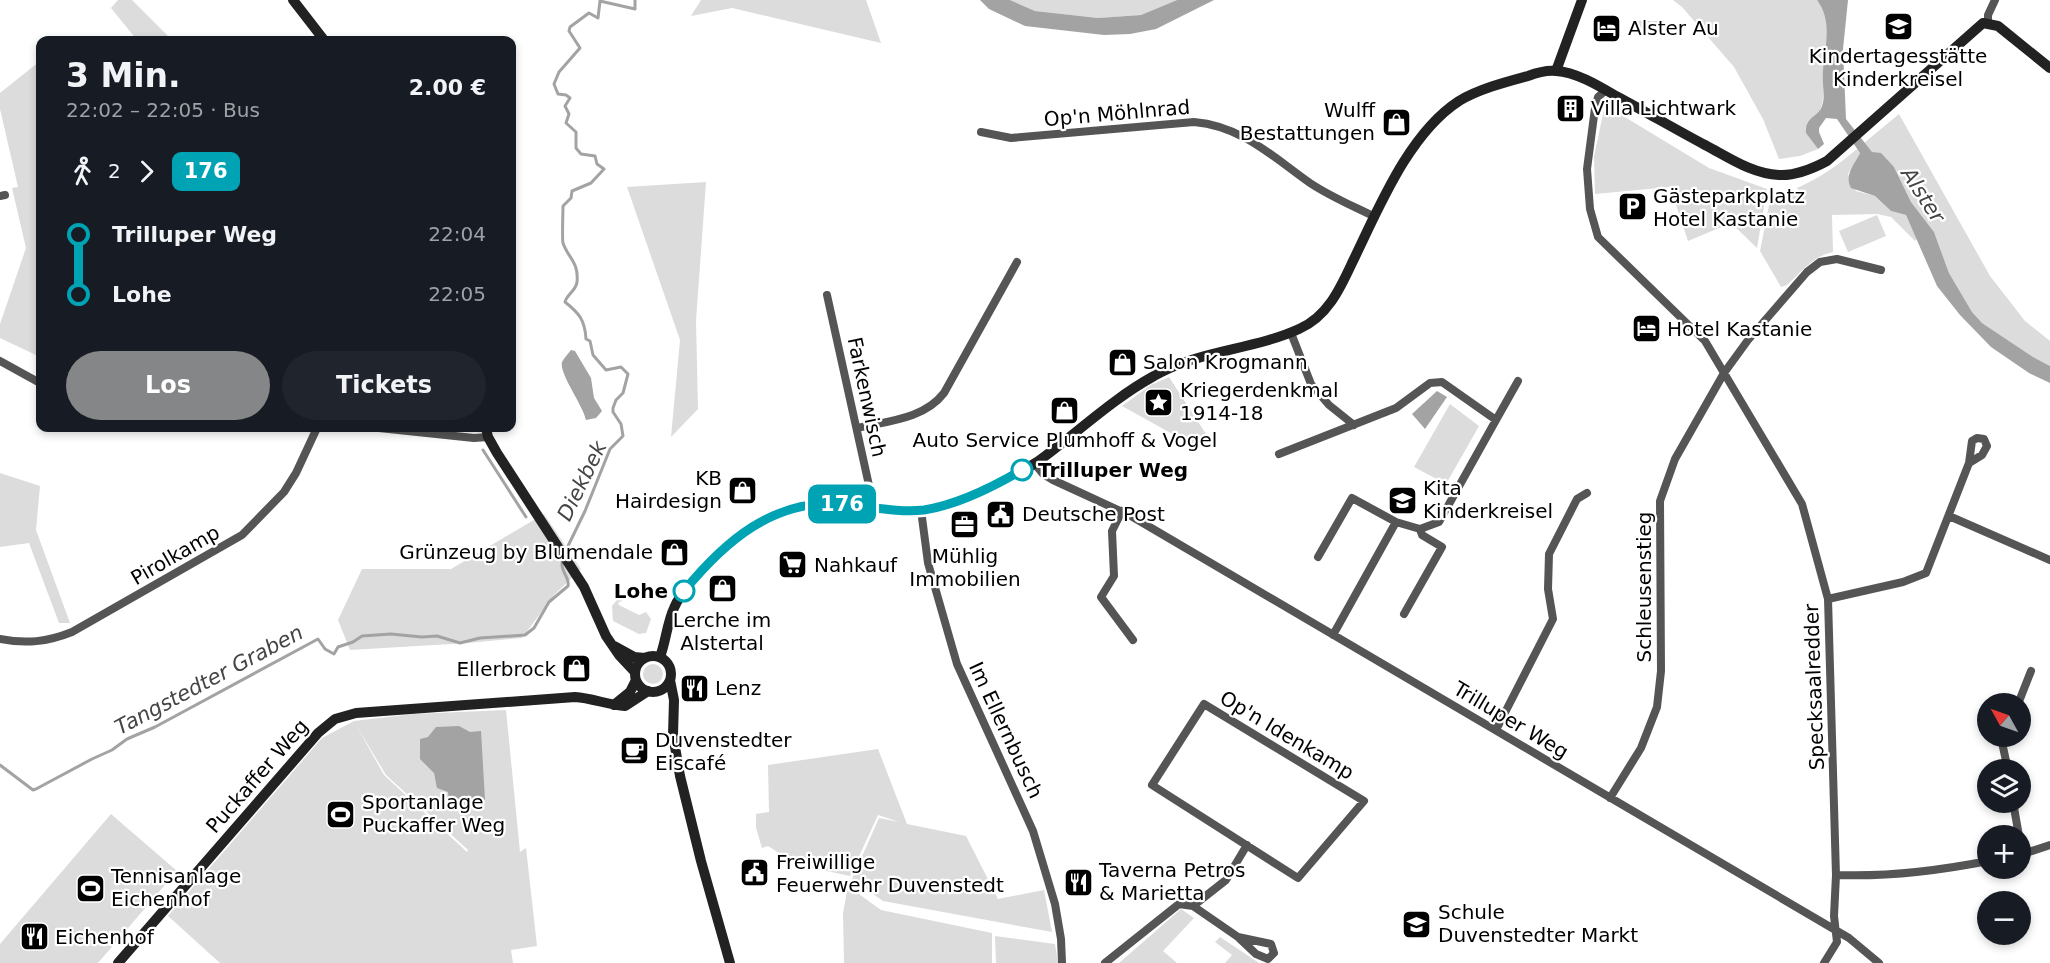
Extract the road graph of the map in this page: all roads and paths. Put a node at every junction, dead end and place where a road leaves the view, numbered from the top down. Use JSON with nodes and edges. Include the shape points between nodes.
{"nodes":[{"id":1,"x":293,"y":0,"type":"edge"},
{"id":2,"x":1582,"y":0,"type":"edge"},
{"id":3,"x":1995,"y":0,"type":"edge"},
{"id":4,"x":1988,"y":23,"type":"junction"},
{"id":5,"x":321,"y":36,"type":"edge"},
{"id":6,"x":2050,"y":68,"type":"edge"},
{"id":7,"x":1556,"y":71,"type":"junction"},
{"id":8,"x":1606,"y":90,"type":"junction"},
{"id":9,"x":981,"y":132,"type":"dead end"},
{"id":10,"x":1376,"y":217,"type":"junction"},
{"id":11,"x":1017,"y":262,"type":"dead end"},
{"id":12,"x":1881,"y":270,"type":"dead end"},
{"id":13,"x":827,"y":295,"type":"dead end"},
{"id":14,"x":1291,"y":333,"type":"junction"},
{"id":15,"x":0,"y":361,"type":"edge"},
{"id":16,"x":1724,"y":373,"type":"junction"},
{"id":17,"x":36,"y":381,"type":"edge"},
{"id":18,"x":1518,"y":381,"type":"dead end"},
{"id":19,"x":1496,"y":420,"type":"junction"},
{"id":20,"x":1354,"y":424,"type":"junction"},
{"id":21,"x":858,"y":428,"type":"junction"},
{"id":22,"x":315,"y":432,"type":"edge"},
{"id":23,"x":417,"y":432,"type":"edge"},
{"id":24,"x":487,"y":432,"type":"edge"},
{"id":25,"x":1279,"y":454,"type":"dead end"},
{"id":26,"x":1034,"y":463,"type":"junction"},
{"id":27,"x":1970,"y":463,"type":"dead end"},
{"id":28,"x":1587,"y":493,"type":"dead end"},
{"id":29,"x":872,"y":507,"type":"junction"},
{"id":30,"x":921,"y":510,"type":"junction"},
{"id":31,"x":1122,"y":511,"type":"junction"},
{"id":32,"x":1949,"y":516,"type":"junction"},
{"id":33,"x":1396,"y":522,"type":"junction"},
{"id":34,"x":1420,"y":530,"type":"junction"},
{"id":35,"x":1318,"y":557,"type":"dead end"},
{"id":36,"x":2050,"y":560,"type":"edge"},
{"id":37,"x":1828,"y":599,"type":"junction"},
{"id":38,"x":1404,"y":614,"type":"dead end"},
{"id":39,"x":1333,"y":634,"type":"junction"},
{"id":40,"x":0,"y":639,"type":"edge"},
{"id":41,"x":1132,"y":640,"type":"dead end"},
{"id":42,"x":614,"y":646,"type":"junction"},
{"id":43,"x":660,"y":657,"type":"junction"},
{"id":44,"x":645,"y":658,"type":"junction"},
{"id":45,"x":2031,"y":671,"type":"dead end"},
{"id":46,"x":636,"y":676,"type":"junction"},
{"id":47,"x":670,"y":680,"type":"junction"},
{"id":48,"x":651,"y":692,"type":"junction"},
{"id":49,"x":2022,"y":693,"type":"edge"},
{"id":50,"x":614,"y":705,"type":"junction"},
{"id":51,"x":672,"y":713,"type":"junction"},
{"id":52,"x":1496,"y":730,"type":"junction"},
{"id":53,"x":1610,"y":798,"type":"junction"},
{"id":54,"x":1247,"y":845,"type":"junction"},
{"id":55,"x":2050,"y":845,"type":"edge"},
{"id":56,"x":2031,"y":852,"type":"edge"},
{"id":57,"x":1977,"y":863,"type":"edge"},
{"id":58,"x":1836,"y":875,"type":"junction"},
{"id":59,"x":1193,"y":906,"type":"junction"},
{"id":60,"x":1837,"y":931,"type":"junction"},
{"id":61,"x":1238,"y":937,"type":"dead end"},
{"id":62,"x":118,"y":963,"type":"edge"},
{"id":63,"x":730,"y":963,"type":"edge"},
{"id":64,"x":1062,"y":963,"type":"edge"},
{"id":65,"x":1105,"y":963,"type":"edge"},
{"id":66,"x":1824,"y":963,"type":"edge"},
{"id":67,"x":1879,"y":963,"type":"edge"}],
"edges":[{"from":1,"to":5,"type":"street"},
{"from":2,"to":7,"type":"street"},
{"from":3,"to":4,"type":"street"},
{"from":4,"to":6,"type":"street","via":[[1998,26]]},
{"from":4,"to":8,"type":"street","via":[[1974,29],[1827,160],[1794,174],[1758,171]]},
{"from":7,"to":8,"type":"street"},
{"from":7,"to":10,"type":"street","via":[[1525,77],[1454,105],[1413,147]]},
{"from":8,"to":16,"type":"street","name":"Specksaalredder","via":[[1595,108],[1587,169],[1590,208],[1598,237],[1705,341]]},
{"from":9,"to":10,"type":"street","name":"Op'n Möhlnrad","via":[[1011,138],[1194,122],[1214,124],[1243,136],[1339,201]]},
{"from":10,"to":14,"type":"street","via":[[1331,302],[1312,321]]},
{"from":11,"to":21,"type":"street","via":[[937,402],[920,413]]},
{"from":12,"to":16,"type":"street","name":"Schleusenstieg","via":[[1837,259],[1813,266]]},
{"from":13,"to":21,"type":"street","name":"Farkenwisch"},
{"from":14,"to":20,"type":"street","via":[[1311,384],[1329,405]]},
{"from":14,"to":26,"type":"street","via":[[1190,360],[1161,372]]},
{"from":15,"to":17,"type":"street"},
{"from":16,"to":37,"type":"street","name":"Specksaalredder","via":[[1802,504]]},
{"from":16,"to":53,"type":"street","name":"Schleusenstieg","via":[[1675,459],[1660,501],[1661,670],[1657,707],[1641,748]]},
{"from":18,"to":19,"type":"street"},
{"from":19,"to":20,"type":"street","via":[[1442,382],[1430,383],[1396,408]]},
{"from":19,"to":34,"type":"street","via":[[1439,522]]},
{"from":20,"to":25,"type":"street"},
{"from":21,"to":29,"type":"street","name":"Farkenwisch"},
{"from":22,"to":40,"type":"street","name":"Pirolkamp","via":[[284,492],[242,535],[72,632],[37,642]]},
{"from":23,"to":24,"type":"street","via":[[474,438]]},
{"from":24,"to":42,"type":"street","via":[[584,587]]},
{"from":26,"to":30,"type":"street","via":[[973,494]]},
{"from":26,"to":31,"type":"street","name":"Trilluper Weg","via":[[1053,480]]},
{"from":27,"to":32,"type":"street"},
{"from":28,"to":52,"type":"street","via":[[1577,499],[1549,554],[1548,589],[1553,619]]},
{"from":29,"to":30,"type":"street"},
{"from":29,"to":43,"type":"street","via":[[801,506],[771,515],[742,532],[705,565],[675,604]]},
{"from":30,"to":64,"type":"street","name":"Im Ellernbusch","via":[[928,563],[957,664],[1033,831],[1054,904]]},
{"from":31,"to":39,"type":"street","name":"Trilluper Weg"},
{"from":31,"to":41,"type":"street","via":[[1112,531],[1114,576],[1101,597]]},
{"from":32,"to":36,"type":"street"},
{"from":32,"to":37,"type":"street","via":[[1926,573]]},
{"from":33,"to":34,"type":"street"},
{"from":33,"to":35,"type":"street","via":[[1352,498]]},
{"from":33,"to":39,"type":"street"},
{"from":34,"to":38,"type":"street","via":[[1442,547]]},
{"from":37,"to":58,"type":"street","name":"Specksaalredder"},
{"from":39,"to":52,"type":"street","name":"Trilluper Weg"},
{"from":42,"to":44,"type":"street","via":[[634,657]]},
{"from":42,"to":46,"type":"street"},
{"from":43,"to":44,"type":"street"},
{"from":43,"to":47,"type":"street","via":[[670,666]]},
{"from":44,"to":46,"type":"street","via":[[638,665]]},
{"from":45,"to":49,"type":"street"},
{"from":46,"to":48,"type":"street","via":[[642,688]]},
{"from":46,"to":50,"type":"street","via":[[630,692]]},
{"from":47,"to":48,"type":"street","via":[[663,689]]},
{"from":47,"to":51,"type":"street"},
{"from":48,"to":50,"type":"street","via":[[628,706]]},
{"from":48,"to":51,"type":"street","via":[[663,697]]},
{"from":50,"to":62,"type":"street","name":"Puckaffer Weg","via":[[575,697],[356,713],[335,719],[318,733]]},
{"from":51,"to":63,"type":"street","via":[[680,776]]},
{"from":52,"to":53,"type":"street","name":"Trilluper Weg"},
{"from":53,"to":60,"type":"street","name":"Trilluper Weg"},
{"from":54,"to":54,"type":"street","name":"Op'n Idenkamp","via":[[1298,878],[1364,801],[1204,704],[1152,785]]},
{"from":54,"to":59,"type":"street","via":[[1226,880]]},
{"from":55,"to":56,"type":"street"},
{"from":57,"to":58,"type":"street","via":[[1874,876]]},
{"from":58,"to":60,"type":"street","name":"Specksaalredder"},
{"from":59,"to":61,"type":"street"},
{"from":59,"to":65,"type":"street","via":[[1179,904]]},
{"from":60,"to":66,"type":"street","name":"Specksaalredder","via":[[1837,942]]},
{"from":60,"to":67,"type":"street","name":"Trilluper Weg"}]}
